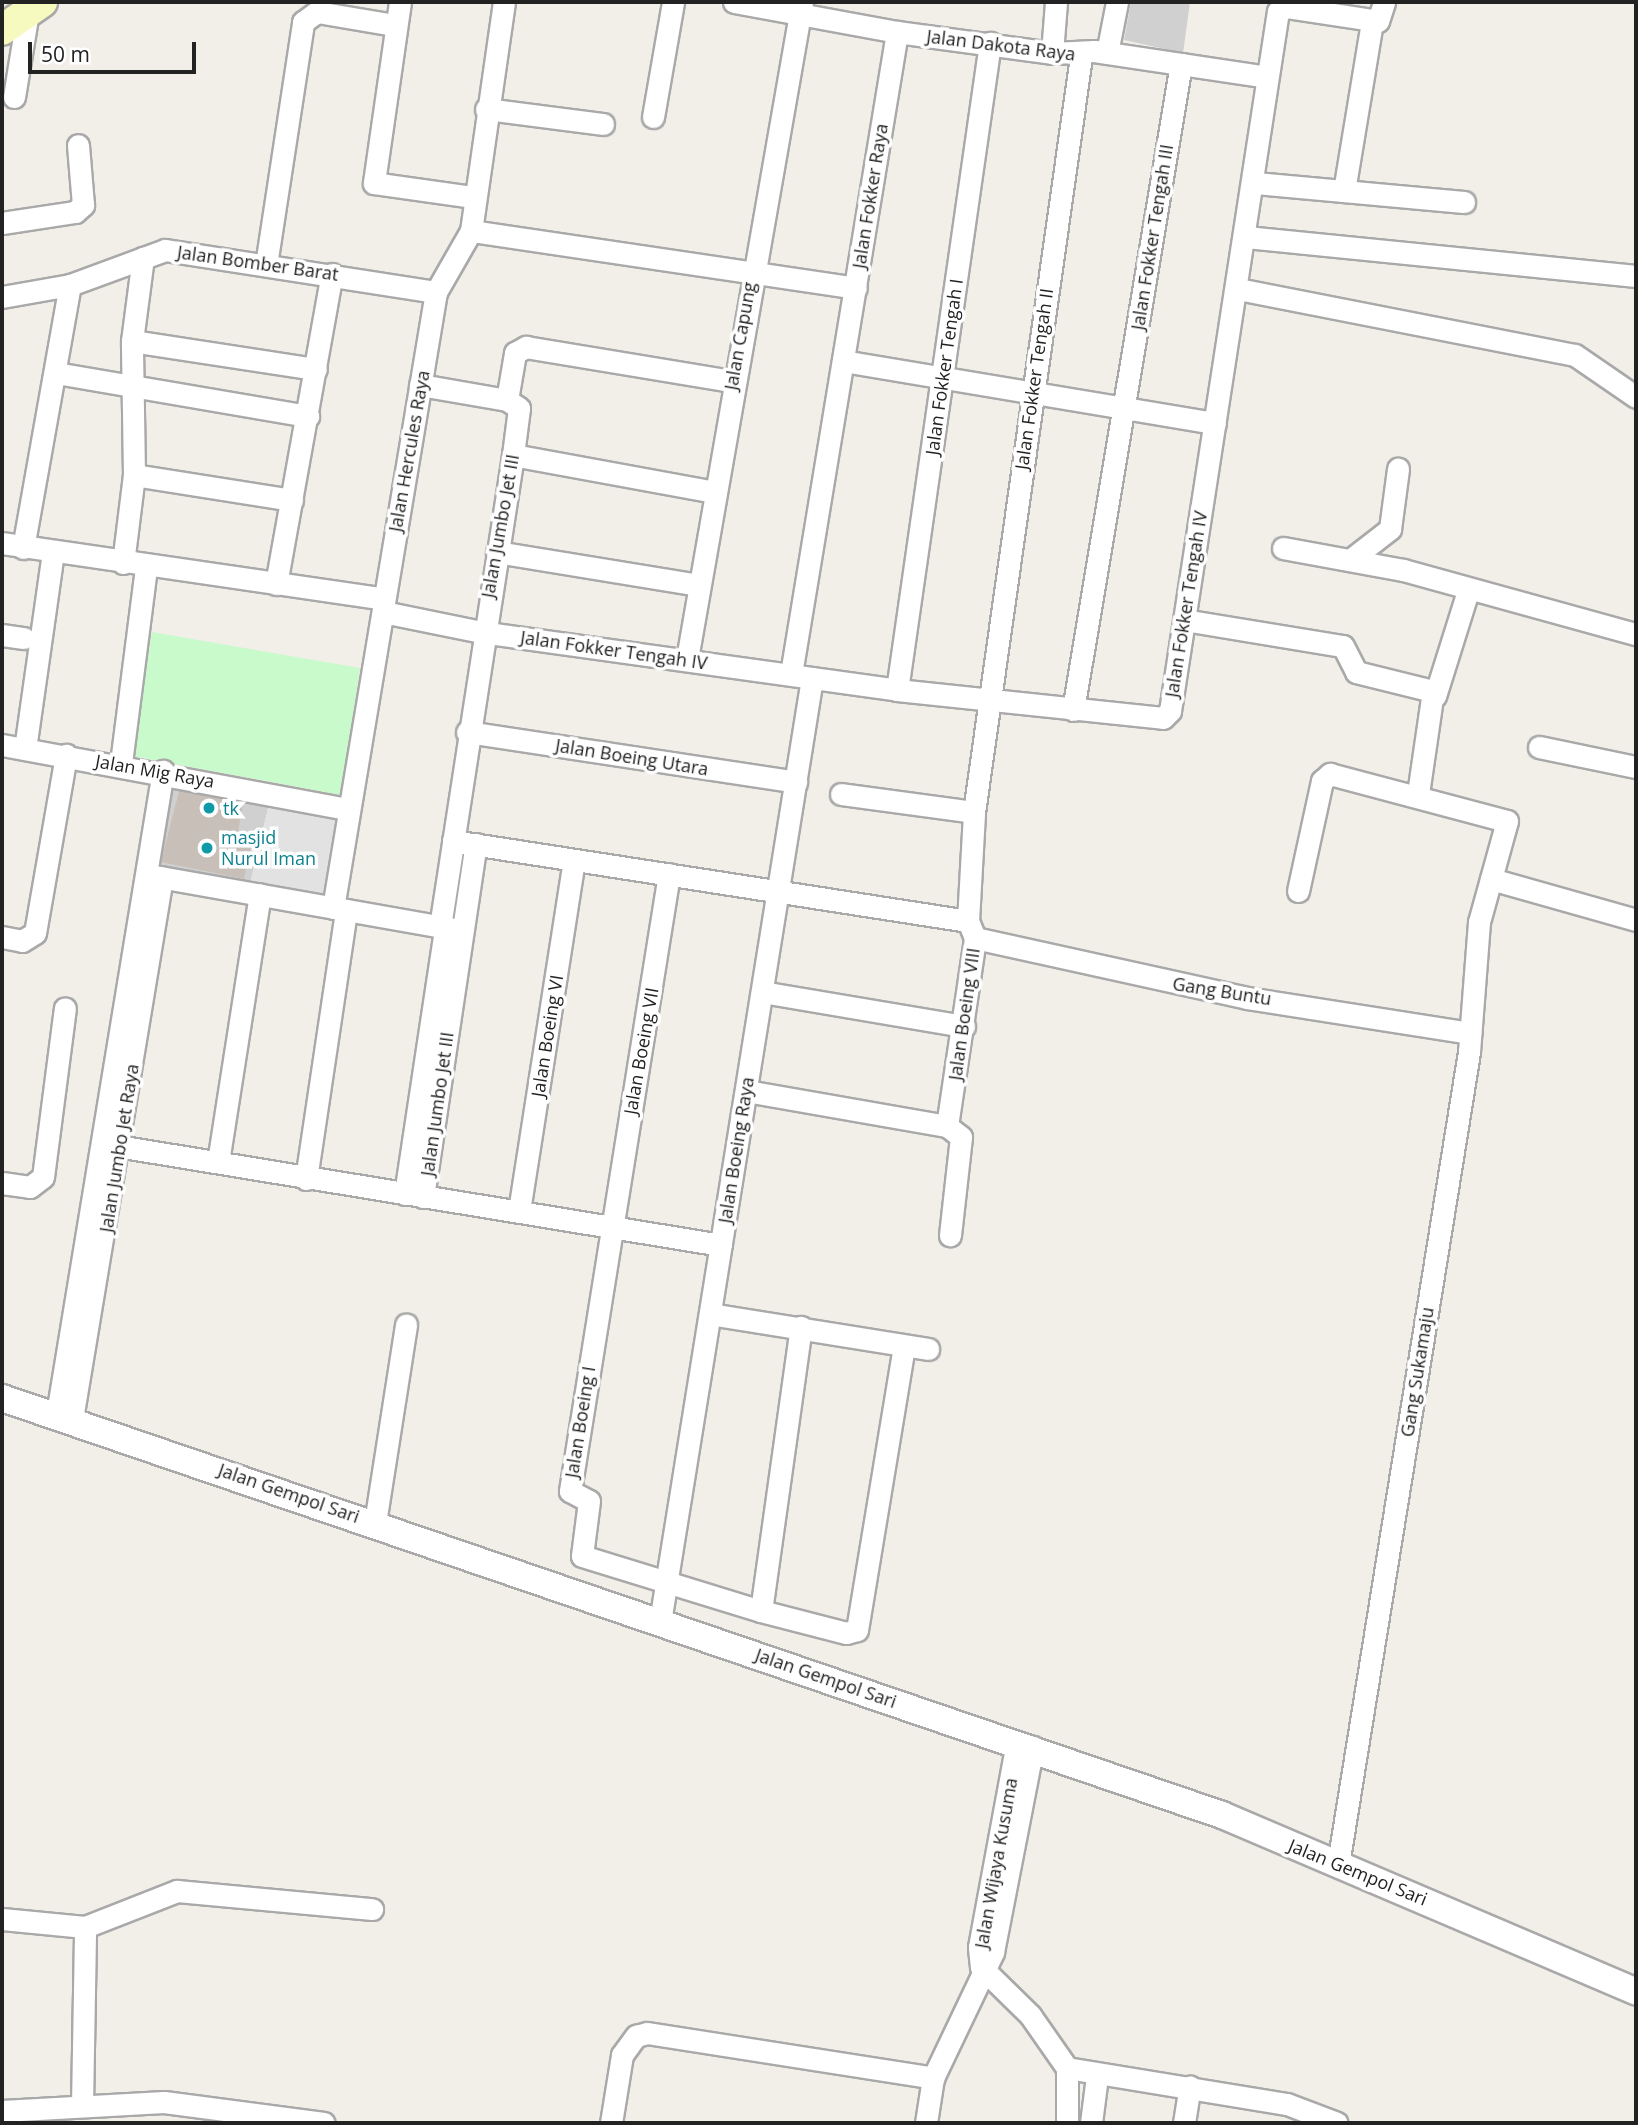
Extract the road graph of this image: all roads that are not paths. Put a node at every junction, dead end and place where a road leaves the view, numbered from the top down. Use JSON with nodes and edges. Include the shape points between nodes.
{"nodes":[{"id":1,"x":400,"y":2,"type":"edge"},
{"id":2,"x":503,"y":2,"type":"edge"},
{"id":3,"x":673,"y":2,"type":"edge"},
{"id":4,"x":734,"y":2,"type":"edge"},
{"id":5,"x":1056,"y":2,"type":"edge"},
{"id":6,"x":1117,"y":2,"type":"edge"},
{"id":7,"x":1384,"y":2,"type":"edge"},
{"id":8,"x":800,"y":8,"type":"edge"},
{"id":9,"x":24,"y":16,"type":"edge"},
{"id":10,"x":1372,"y":21,"type":"junction"},
{"id":11,"x":396,"y":25,"type":"junction"},
{"id":12,"x":897,"y":32,"type":"junction"},
{"id":13,"x":990,"y":43,"type":"junction"},
{"id":14,"x":1052,"y":53,"type":"junction"},
{"id":15,"x":1107,"y":53,"type":"junction"},
{"id":16,"x":1081,"y":56,"type":"junction"},
{"id":17,"x":1181,"y":64,"type":"junction"},
{"id":18,"x":1268,"y":78,"type":"junction"},
{"id":19,"x":14,"y":97,"type":"dead end"},
{"id":20,"x":486,"y":109,"type":"junction"},
{"id":21,"x":653,"y":117,"type":"dead end"},
{"id":22,"x":603,"y":124,"type":"dead end"},
{"id":23,"x":78,"y":145,"type":"dead end"},
{"id":24,"x":1255,"y":183,"type":"junction"},
{"id":25,"x":1344,"y":191,"type":"junction"},
{"id":26,"x":472,"y":197,"type":"junction"},
{"id":27,"x":1464,"y":202,"type":"dead end"},
{"id":28,"x":2,"y":223,"type":"edge"},
{"id":29,"x":471,"y":232,"type":"junction"},
{"id":30,"x":1246,"y":237,"type":"junction"},
{"id":31,"x":143,"y":258,"type":"junction"},
{"id":32,"x":265,"y":265,"type":"junction"},
{"id":33,"x":752,"y":270,"type":"junction"},
{"id":34,"x":332,"y":274,"type":"junction"},
{"id":35,"x":1636,"y":276,"type":"edge"},
{"id":36,"x":70,"y":285,"type":"junction"},
{"id":37,"x":856,"y":288,"type":"junction"},
{"id":38,"x":1238,"y":289,"type":"junction"},
{"id":39,"x":436,"y":292,"type":"junction"},
{"id":40,"x":2,"y":297,"type":"edge"},
{"id":41,"x":132,"y":341,"type":"junction"},
{"id":42,"x":844,"y":361,"type":"junction"},
{"id":43,"x":316,"y":369,"type":"junction"},
{"id":44,"x":56,"y":373,"type":"junction"},
{"id":45,"x":942,"y":378,"type":"junction"},
{"id":46,"x":732,"y":381,"type":"junction"},
{"id":47,"x":420,"y":385,"type":"junction"},
{"id":48,"x":134,"y":387,"type":"junction"},
{"id":49,"x":1031,"y":393,"type":"junction"},
{"id":50,"x":1636,"y":397,"type":"edge"},
{"id":51,"x":507,"y":400,"type":"junction"},
{"id":52,"x":1123,"y":410,"type":"junction"},
{"id":53,"x":308,"y":416,"type":"junction"},
{"id":54,"x":1215,"y":423,"type":"junction"},
{"id":55,"x":513,"y":455,"type":"junction"},
{"id":56,"x":1398,"y":469,"type":"dead end"},
{"id":57,"x":134,"y":475,"type":"junction"},
{"id":58,"x":715,"y":492,"type":"junction"},
{"id":59,"x":292,"y":500,"type":"junction"},
{"id":60,"x":2,"y":543,"type":"edge"},
{"id":61,"x":23,"y":548,"type":"junction"},
{"id":62,"x":1283,"y":548,"type":"dead end"},
{"id":63,"x":497,"y":551,"type":"junction"},
{"id":64,"x":53,"y":552,"type":"junction"},
{"id":65,"x":1350,"y":560,"type":"junction"},
{"id":66,"x":123,"y":563,"type":"junction"},
{"id":67,"x":146,"y":569,"type":"junction"},
{"id":68,"x":276,"y":584,"type":"junction"},
{"id":69,"x":698,"y":585,"type":"junction"},
{"id":70,"x":1468,"y":591,"type":"junction"},
{"id":71,"x":384,"y":605,"type":"junction"},
{"id":72,"x":1184,"y":620,"type":"junction"},
{"id":73,"x":481,"y":632,"type":"junction"},
{"id":74,"x":1636,"y":634,"type":"edge"},
{"id":75,"x":2,"y":635,"type":"edge"},
{"id":76,"x":24,"y":638,"type":"dead end"},
{"id":77,"x":687,"y":659,"type":"junction"},
{"id":78,"x":802,"y":676,"type":"junction"},
{"id":79,"x":897,"y":690,"type":"junction"},
{"id":80,"x":1435,"y":696,"type":"junction"},
{"id":81,"x":989,"y":702,"type":"junction"},
{"id":82,"x":1073,"y":710,"type":"junction"},
{"id":83,"x":466,"y":739,"type":"junction"},
{"id":84,"x":2,"y":745,"type":"edge"},
{"id":85,"x":1539,"y":747,"type":"dead end"},
{"id":86,"x":25,"y":749,"type":"junction"},
{"id":87,"x":66,"y":755,"type":"junction"},
{"id":88,"x":121,"y":763,"type":"junction"},
{"id":89,"x":1636,"y":767,"type":"edge"},
{"id":90,"x":163,"y":771,"type":"junction"},
{"id":91,"x":795,"y":788,"type":"junction"},
{"id":92,"x":841,"y":794,"type":"dead end"},
{"id":93,"x":1418,"y":794,"type":"junction"},
{"id":94,"x":348,"y":809,"type":"junction"},
{"id":95,"x":974,"y":812,"type":"junction"},
{"id":96,"x":453,"y":841,"type":"junction"},
{"id":97,"x":476,"y":844,"type":"junction"},
{"id":98,"x":575,"y":861,"type":"junction"},
{"id":99,"x":669,"y":874,"type":"junction"},
{"id":100,"x":154,"y":876,"type":"junction"},
{"id":101,"x":1491,"y":879,"type":"junction"},
{"id":102,"x":1298,"y":891,"type":"dead end"},
{"id":103,"x":778,"y":892,"type":"junction"},
{"id":104,"x":260,"y":894,"type":"junction"},
{"id":105,"x":339,"y":909,"type":"junction"},
{"id":106,"x":1636,"y":920,"type":"edge"},
{"id":107,"x":449,"y":929,"type":"junction"},
{"id":108,"x":972,"y":929,"type":"junction"},
{"id":109,"x":2,"y":937,"type":"edge"},
{"id":110,"x":762,"y":992,"type":"junction"},
{"id":111,"x":65,"y":1009,"type":"dead end"},
{"id":112,"x":964,"y":1026,"type":"junction"},
{"id":113,"x":1470,"y":1032,"type":"junction"},
{"id":114,"x":746,"y":1091,"type":"junction"},
{"id":115,"x":947,"y":1126,"type":"junction"},
{"id":116,"x":113,"y":1146,"type":"junction"},
{"id":117,"x":218,"y":1162,"type":"junction"},
{"id":118,"x":306,"y":1179,"type":"junction"},
{"id":119,"x":2,"y":1183,"type":"edge"},
{"id":120,"x":414,"y":1196,"type":"junction"},
{"id":121,"x":519,"y":1211,"type":"junction"},
{"id":122,"x":611,"y":1227,"type":"junction"},
{"id":123,"x":950,"y":1235,"type":"dead end"},
{"id":124,"x":721,"y":1245,"type":"junction"},
{"id":125,"x":710,"y":1314,"type":"junction"},
{"id":126,"x":406,"y":1324,"type":"dead end"},
{"id":127,"x":801,"y":1326,"type":"junction"},
{"id":128,"x":904,"y":1346,"type":"junction"},
{"id":129,"x":928,"y":1349,"type":"dead end"},
{"id":130,"x":2,"y":1398,"type":"edge"},
{"id":131,"x":65,"y":1417,"type":"junction"},
{"id":132,"x":376,"y":1523,"type":"junction"},
{"id":133,"x":663,"y":1603,"type":"junction"},
{"id":134,"x":761,"y":1611,"type":"junction"},
{"id":135,"x":1025,"y":1744,"type":"junction"},
{"id":136,"x":1338,"y":1864,"type":"junction"},
{"id":137,"x":372,"y":1909,"type":"dead end"},
{"id":138,"x":2,"y":1919,"type":"edge"},
{"id":139,"x":85,"y":1927,"type":"junction"},
{"id":140,"x":981,"y":1967,"type":"junction"},
{"id":141,"x":1636,"y":1992,"type":"edge"},
{"id":142,"x":1067,"y":2068,"type":"junction"},
{"id":143,"x":1097,"y":2076,"type":"junction"},
{"id":144,"x":933,"y":2078,"type":"junction"},
{"id":145,"x":1190,"y":2086,"type":"junction"},
{"id":146,"x":82,"y":2106,"type":"junction"},
{"id":147,"x":2,"y":2111,"type":"edge"},
{"id":148,"x":1286,"y":2114,"type":"edge"},
{"id":149,"x":324,"y":2123,"type":"edge"},
{"id":150,"x":611,"y":2123,"type":"edge"},
{"id":151,"x":926,"y":2123,"type":"edge"},
{"id":152,"x":1067,"y":2123,"type":"edge"},
{"id":153,"x":1091,"y":2123,"type":"edge"},
{"id":154,"x":1184,"y":2123,"type":"edge"},
{"id":155,"x":1337,"y":2123,"type":"edge"}],
"edges":[{"from":1,"to":11,"type":"street"},
{"from":2,"to":20,"type":"street","name":"Jalan Hercules Raya"},
{"from":3,"to":21,"type":"street"},
{"from":4,"to":8,"type":"street","name":"Jalan Dakota Raya"},
{"from":5,"to":14,"type":"street"},
{"from":6,"to":15,"type":"street"},
{"from":7,"to":10,"type":"street","via":[[1383,18]]},
{"from":8,"to":12,"type":"street","name":"Jalan Dakota Raya"},
{"from":8,"to":33,"type":"street","name":"Jalan Capung"},
{"from":9,"to":19,"type":"street"},
{"from":10,"to":18,"type":"street","name":"Jalan Fokker Tengah IV","via":[[1283,6]]},
{"from":10,"to":25,"type":"street"},
{"from":11,"to":26,"type":"street","via":[[374,183]]},
{"from":11,"to":32,"type":"street","via":[[317,12],[303,23]]},
{"from":12,"to":13,"type":"street","name":"Jalan Dakota Raya"},
{"from":12,"to":37,"type":"street","name":"Jalan Fokker Raya"},
{"from":13,"to":14,"type":"street","name":"Jalan Dakota Raya"},
{"from":13,"to":45,"type":"street","name":"Jalan Fokker Tengah I"},
{"from":14,"to":16,"type":"street","name":"Jalan Dakota Raya"},
{"from":15,"to":16,"type":"street","name":"Jalan Dakota Raya"},
{"from":15,"to":17,"type":"street","name":"Jalan Dakota Raya"},
{"from":16,"to":49,"type":"street","name":"Jalan Fokker Tengah II"},
{"from":17,"to":18,"type":"street","name":"Jalan Dakota Raya"},
{"from":17,"to":52,"type":"street","name":"Jalan Fokker Tengah III"},
{"from":18,"to":24,"type":"street","name":"Jalan Fokker Tengah IV"},
{"from":20,"to":22,"type":"street"},
{"from":20,"to":26,"type":"street","name":"Jalan Hercules Raya"},
{"from":23,"to":28,"type":"street","via":[[83,205],[75,212]]},
{"from":24,"to":25,"type":"street"},
{"from":24,"to":30,"type":"street","name":"Jalan Fokker Tengah IV"},
{"from":25,"to":27,"type":"street"},
{"from":26,"to":29,"type":"street","name":"Jalan Hercules Raya"},
{"from":29,"to":33,"type":"street"},
{"from":29,"to":39,"type":"street","name":"Jalan Hercules Raya"},
{"from":30,"to":35,"type":"street"},
{"from":30,"to":38,"type":"street","name":"Jalan Fokker Tengah IV"},
{"from":31,"to":32,"type":"street","name":"Jalan Bomber Barat","via":[[172,250]]},
{"from":31,"to":36,"type":"street","name":"Jalan Bomber Barat"},
{"from":31,"to":41,"type":"street"},
{"from":32,"to":34,"type":"street","name":"Jalan Bomber Barat"},
{"from":33,"to":37,"type":"street"},
{"from":33,"to":46,"type":"street","name":"Jalan Capung"},
{"from":34,"to":39,"type":"street","name":"Jalan Bomber Barat"},
{"from":34,"to":43,"type":"street"},
{"from":36,"to":40,"type":"street","name":"Jalan Bomber Barat"},
{"from":36,"to":44,"type":"street"},
{"from":37,"to":42,"type":"street","name":"Jalan Fokker Raya"},
{"from":38,"to":50,"type":"street","via":[[1575,355]]},
{"from":38,"to":54,"type":"street","name":"Jalan Fokker Tengah IV"},
{"from":39,"to":47,"type":"street","name":"Jalan Hercules Raya"},
{"from":41,"to":43,"type":"street"},
{"from":41,"to":48,"type":"street"},
{"from":42,"to":45,"type":"street"},
{"from":42,"to":78,"type":"street","name":"Jalan Fokker Raya"},
{"from":43,"to":53,"type":"street"},
{"from":44,"to":48,"type":"street"},
{"from":44,"to":61,"type":"street"},
{"from":45,"to":49,"type":"street"},
{"from":45,"to":79,"type":"street","name":"Jalan Fokker Tengah I"},
{"from":46,"to":51,"type":"street","name":"Jalan Jumbo Jet III","via":[[526,347],[515,353]]},
{"from":46,"to":58,"type":"street","name":"Jalan Capung"},
{"from":47,"to":51,"type":"street"},
{"from":47,"to":71,"type":"street","name":"Jalan Hercules Raya"},
{"from":48,"to":53,"type":"street"},
{"from":48,"to":57,"type":"street"},
{"from":49,"to":52,"type":"street"},
{"from":49,"to":81,"type":"street","name":"Jalan Fokker Tengah II"},
{"from":51,"to":55,"type":"street","name":"Jalan Jumbo Jet III","via":[[519,408]]},
{"from":52,"to":54,"type":"street"},
{"from":52,"to":82,"type":"street","name":"Jalan Fokker Tengah III"},
{"from":53,"to":59,"type":"street"},
{"from":54,"to":72,"type":"street","name":"Jalan Fokker Tengah IV"},
{"from":55,"to":58,"type":"street"},
{"from":55,"to":63,"type":"street","name":"Jalan Jumbo Jet III"},
{"from":56,"to":65,"type":"street","via":[[1390,529]]},
{"from":57,"to":59,"type":"street"},
{"from":57,"to":66,"type":"street"},
{"from":58,"to":69,"type":"street","name":"Jalan Capung"},
{"from":59,"to":68,"type":"street"},
{"from":60,"to":61,"type":"street","name":"Jalan Fokker Tengah IV"},
{"from":61,"to":64,"type":"street","name":"Jalan Fokker Tengah IV"},
{"from":62,"to":65,"type":"street"},
{"from":63,"to":69,"type":"street"},
{"from":63,"to":73,"type":"street","name":"Jalan Jumbo Jet III"},
{"from":64,"to":66,"type":"street","name":"Jalan Fokker Tengah IV"},
{"from":64,"to":86,"type":"street"},
{"from":65,"to":70,"type":"street"},
{"from":66,"to":67,"type":"street","name":"Jalan Fokker Tengah IV"},
{"from":67,"to":68,"type":"street","name":"Jalan Fokker Tengah IV"},
{"from":67,"to":88,"type":"street"},
{"from":68,"to":71,"type":"street","name":"Jalan Fokker Tengah IV"},
{"from":69,"to":77,"type":"street","name":"Jalan Capung"},
{"from":70,"to":74,"type":"street"},
{"from":70,"to":80,"type":"street"},
{"from":71,"to":73,"type":"street","name":"Jalan Fokker Tengah IV"},
{"from":71,"to":94,"type":"street","name":"Jalan Hercules Raya"},
{"from":72,"to":80,"type":"street","via":[[1343,646],[1356,672]]},
{"from":72,"to":82,"type":"street","name":"Jalan Fokker Tengah IV","via":[[1167,715],[1156,720]]},
{"from":73,"to":77,"type":"street","name":"Jalan Fokker Tengah IV"},
{"from":73,"to":83,"type":"street","name":"Jalan Jumbo Jet III"},
{"from":75,"to":76,"type":"street"},
{"from":77,"to":78,"type":"street","name":"Jalan Fokker Tengah IV"},
{"from":78,"to":79,"type":"street","name":"Jalan Fokker Tengah IV"},
{"from":78,"to":91,"type":"street","name":"Jalan Boeing Raya"},
{"from":79,"to":81,"type":"street","name":"Jalan Fokker Tengah IV"},
{"from":80,"to":93,"type":"street"},
{"from":81,"to":82,"type":"street","name":"Jalan Fokker Tengah IV"},
{"from":81,"to":95,"type":"street","name":"Jalan Boeing VIII"},
{"from":83,"to":91,"type":"street","name":"Jalan Boeing Utara"},
{"from":83,"to":96,"type":"street","name":"Jalan Jumbo Jet III"},
{"from":84,"to":86,"type":"street","name":"Jalan Mig Raya"},
{"from":85,"to":89,"type":"street"},
{"from":86,"to":87,"type":"street","name":"Jalan Mig Raya"},
{"from":87,"to":88,"type":"street","name":"Jalan Mig Raya"},
{"from":87,"to":109,"type":"street","via":[[35,933],[22,941]]},
{"from":88,"to":90,"type":"street","name":"Jalan Mig Raya"},
{"from":90,"to":94,"type":"street","name":"Jalan Mig Raya"},
{"from":90,"to":100,"type":"street","name":"Jalan Jumbo Jet Raya"},
{"from":91,"to":103,"type":"street","name":"Jalan Boeing Raya"},
{"from":92,"to":95,"type":"street"},
{"from":93,"to":101,"type":"street","name":"Gang Sukamaju","via":[[1507,821]]},
{"from":93,"to":102,"type":"street","via":[[1336,773],[1325,776]]},
{"from":94,"to":105,"type":"street","name":"Jalan Hercules Raya"},
{"from":95,"to":108,"type":"street","name":"Jalan Boeing VIII"},
{"from":96,"to":97,"type":"street","name":"Gang Buntu"},
{"from":96,"to":107,"type":"street","name":"Jalan Jumbo Jet III"},
{"from":97,"to":98,"type":"street","name":"Gang Buntu"},
{"from":97,"to":107,"type":"street","name":"Jalan Jumbo Jet III"},
{"from":98,"to":99,"type":"street","name":"Gang Buntu"},
{"from":98,"to":121,"type":"street","name":"Jalan Boeing VI"},
{"from":99,"to":103,"type":"street","name":"Gang Buntu"},
{"from":99,"to":122,"type":"street","name":"Jalan Boeing VII"},
{"from":100,"to":104,"type":"street"},
{"from":100,"to":116,"type":"street","name":"Jalan Jumbo Jet Raya"},
{"from":101,"to":106,"type":"street"},
{"from":101,"to":113,"type":"street","name":"Gang Sukamaju","via":[[1479,922]]},
{"from":103,"to":108,"type":"street","name":"Gang Buntu"},
{"from":103,"to":110,"type":"street","name":"Jalan Boeing Raya"},
{"from":104,"to":105,"type":"street"},
{"from":104,"to":117,"type":"street"},
{"from":105,"to":107,"type":"street"},
{"from":105,"to":118,"type":"street","name":"Jalan Hercules Raya"},
{"from":107,"to":120,"type":"street","name":"Jalan Jumbo Jet III"},
{"from":108,"to":112,"type":"street","name":"Jalan Boeing VIII"},
{"from":108,"to":113,"type":"street","name":"Gang Buntu","via":[[1247,998]]},
{"from":110,"to":112,"type":"street"},
{"from":110,"to":114,"type":"street","name":"Jalan Boeing Raya"},
{"from":111,"to":119,"type":"street","via":[[43,1177],[30,1187]]},
{"from":112,"to":115,"type":"street","name":"Jalan Boeing VIII"},
{"from":113,"to":136,"type":"street","name":"Gang Sukamaju"},
{"from":114,"to":115,"type":"street"},
{"from":114,"to":124,"type":"street","name":"Jalan Boeing Raya"},
{"from":115,"to":123,"type":"street","via":[[961,1137]]},
{"from":116,"to":117,"type":"street"},
{"from":116,"to":131,"type":"street","name":"Jalan Jumbo Jet Raya"},
{"from":117,"to":118,"type":"street"},
{"from":118,"to":120,"type":"street"},
{"from":120,"to":121,"type":"street"},
{"from":121,"to":122,"type":"street"},
{"from":122,"to":124,"type":"street"},
{"from":122,"to":133,"type":"street","name":"Jalan Boeing I","via":[[569,1491],[589,1501],[582,1556]]},
{"from":124,"to":125,"type":"street","name":"Jalan Boeing Raya"},
{"from":125,"to":127,"type":"street"},
{"from":125,"to":133,"type":"street","name":"Jalan Boeing Raya"},
{"from":126,"to":132,"type":"street"},
{"from":127,"to":128,"type":"street"},
{"from":127,"to":134,"type":"street"},
{"from":128,"to":129,"type":"street"},
{"from":128,"to":134,"type":"street","via":[[861,1625],[846,1633]]},
{"from":130,"to":131,"type":"street","name":"Jalan Gempol Sari"},
{"from":131,"to":132,"type":"street","name":"Jalan Gempol Sari"},
{"from":132,"to":133,"type":"street","name":"Jalan Gempol Sari"},
{"from":133,"to":134,"type":"street"},
{"from":133,"to":135,"type":"street","name":"Jalan Gempol Sari"},
{"from":135,"to":136,"type":"street","name":"Jalan Gempol Sari"},
{"from":135,"to":140,"type":"street","name":"Jalan Wijaya Kusuma","via":[[979,1947]]},
{"from":136,"to":141,"type":"street","name":"Jalan Gempol Sari"},
{"from":137,"to":139,"type":"street","via":[[177,1891]]},
{"from":138,"to":139,"type":"street"},
{"from":139,"to":146,"type":"street"},
{"from":140,"to":142,"type":"street","via":[[1030,2015]]},
{"from":140,"to":144,"type":"street","name":"Jalan Wijaya Kusuma","via":[[955,2041]]},
{"from":142,"to":143,"type":"street"},
{"from":142,"to":152,"type":"street"},
{"from":143,"to":145,"type":"street"},
{"from":143,"to":153,"type":"street"},
{"from":144,"to":150,"type":"street","via":[[647,2034],[636,2036],[622,2054]]},
{"from":144,"to":151,"type":"street"},
{"from":145,"to":148,"type":"street"},
{"from":145,"to":154,"type":"street"},
{"from":146,"to":147,"type":"street"},
{"from":146,"to":149,"type":"street","via":[[224,2105]]},
{"from":148,"to":155,"type":"street"}]}
